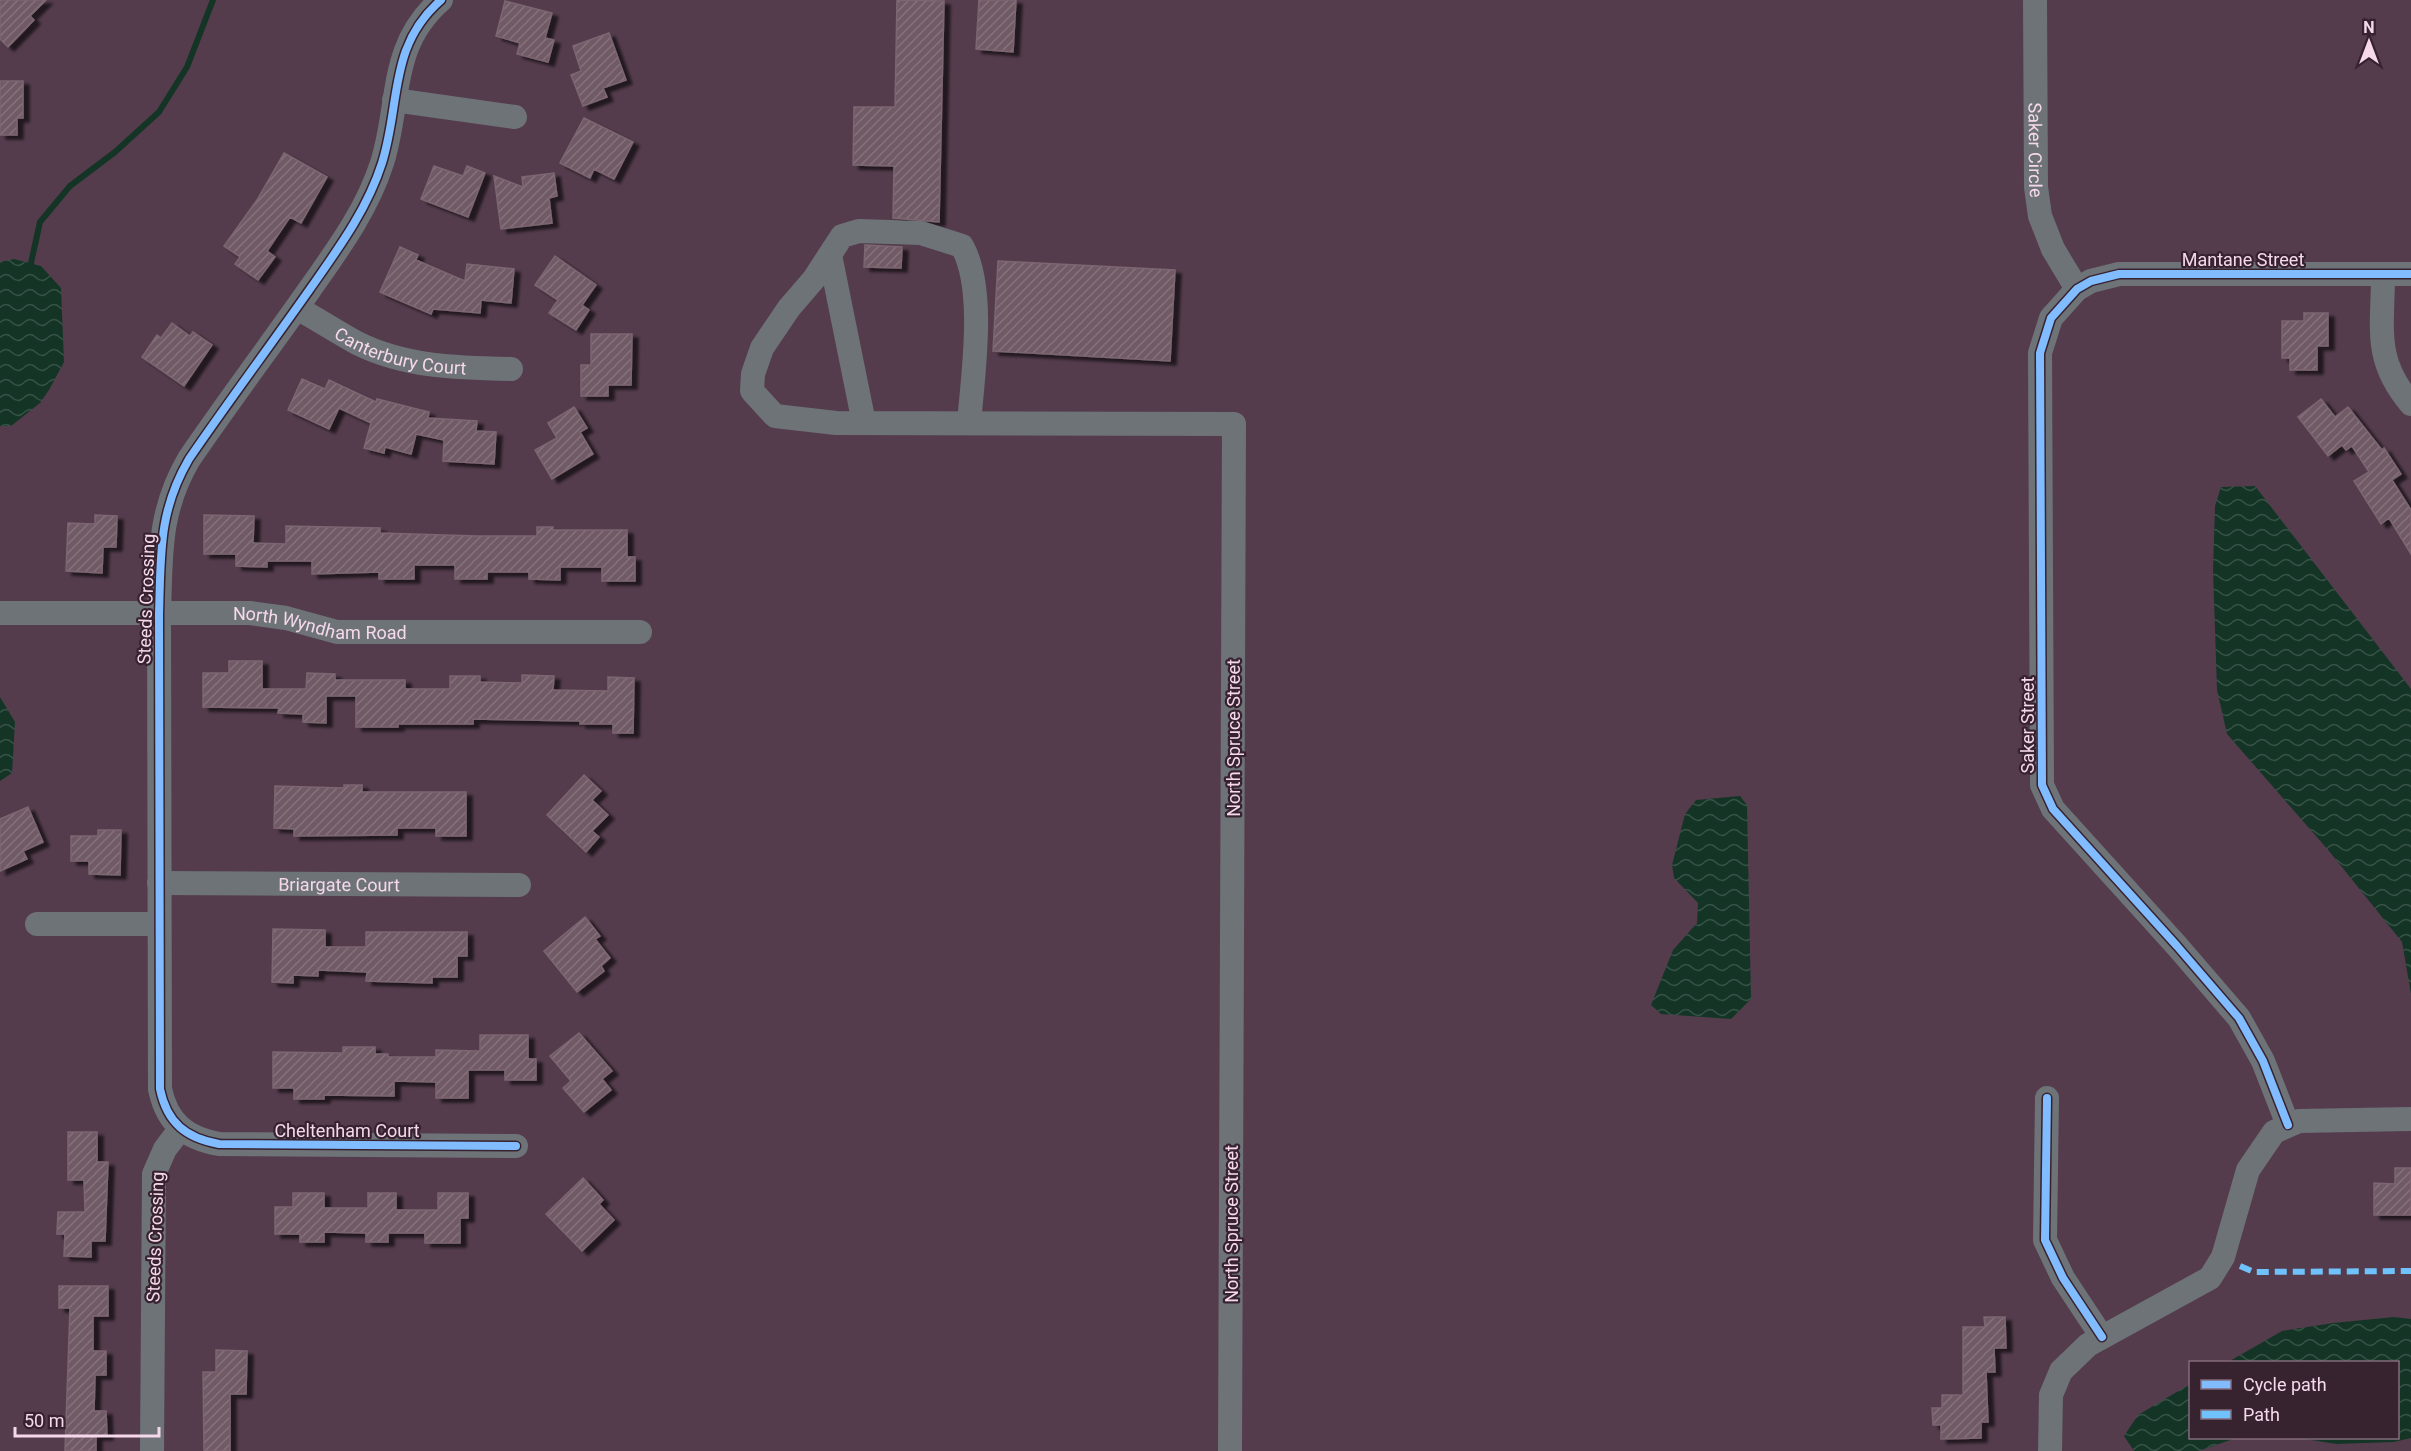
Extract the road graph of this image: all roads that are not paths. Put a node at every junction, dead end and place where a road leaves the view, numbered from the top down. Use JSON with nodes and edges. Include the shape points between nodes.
{"nodes":[{"id":1,"x":441,"y":0,"type":"edge"},
{"id":2,"x":2036,"y":0,"type":"edge"},
{"id":3,"x":393,"y":100,"type":"junction"},
{"id":4,"x":515,"y":117,"type":"dead end"},
{"id":5,"x":830,"y":255,"type":"junction"},
{"id":6,"x":2382,"y":274,"type":"junction"},
{"id":7,"x":2411,"y":274,"type":"edge"},
{"id":8,"x":2077,"y":289,"type":"junction"},
{"id":9,"x":297,"y":308,"type":"junction"},
{"id":10,"x":511,"y":369,"type":"dead end"},
{"id":11,"x":2411,"y":404,"type":"edge"},
{"id":12,"x":864,"y":423,"type":"junction"},
{"id":13,"x":969,"y":423,"type":"junction"},
{"id":14,"x":0,"y":613,"type":"edge"},
{"id":15,"x":159,"y":614,"type":"junction"},
{"id":16,"x":640,"y":632,"type":"dead end"},
{"id":17,"x":159,"y":883,"type":"junction"},
{"id":18,"x":519,"y":885,"type":"dead end"},
{"id":19,"x":37,"y":924,"type":"dead end"},
{"id":20,"x":159,"y":924,"type":"junction"},
{"id":21,"x":2047,"y":1098,"type":"dead end"},
{"id":22,"x":2411,"y":1119,"type":"edge"},
{"id":23,"x":2288,"y":1125,"type":"junction"},
{"id":24,"x":181,"y":1128,"type":"junction"},
{"id":25,"x":516,"y":1146,"type":"dead end"},
{"id":26,"x":2102,"y":1337,"type":"junction"},
{"id":27,"x":152,"y":1451,"type":"edge"},
{"id":28,"x":1230,"y":1451,"type":"edge"},
{"id":29,"x":2050,"y":1451,"type":"edge"}],
"edges":[{"from":1,"to":3,"type":"street","name":"Steeds Crossing","via":[[413,31]]},
{"from":2,"to":8,"type":"street","name":"Saker Circle","via":[[2036,187],[2040,216],[2053,249]]},
{"from":3,"to":4,"type":"street"},
{"from":3,"to":9,"type":"street","name":"Steeds Crossing","via":[[383,161],[365,208]]},
{"from":5,"to":12,"type":"street"},
{"from":5,"to":12,"type":"street","name":"North Spruce Street","via":[[762,348],[752,391],[775,416]]},
{"from":5,"to":13,"type":"street","via":[[842,236],[859,231],[921,233],[962,246],[970,261],[975,303]]},
{"from":6,"to":7,"type":"street","name":"Mantane Street"},
{"from":6,"to":8,"type":"street","name":"Mantane Street","via":[[2119,274]]},
{"from":6,"to":11,"type":"street","via":[[2384,355],[2392,377]]},
{"from":8,"to":23,"type":"street","name":"Saker Street","via":[[2051,318],[2040,353],[2042,784],[2053,809],[2239,1018],[2263,1061]]},
{"from":9,"to":10,"type":"street","name":"Canterbury Court","via":[[357,343],[401,359],[460,368]]},
{"from":9,"to":15,"type":"street","name":"Steeds Crossing","via":[[178,478],[162,533]]},
{"from":12,"to":13,"type":"street","name":"North Spruce Street"},
{"from":13,"to":28,"type":"street","name":"North Spruce Street","via":[[1234,424]]},
{"from":14,"to":15,"type":"street","name":"North Wyndham Road"},
{"from":15,"to":16,"type":"street","name":"North Wyndham Road","via":[[272,615],[337,632]]},
{"from":15,"to":17,"type":"street","name":"Steeds Crossing"},
{"from":17,"to":18,"type":"street","name":"Briargate Court"},
{"from":17,"to":20,"type":"street","name":"Steeds Crossing"},
{"from":19,"to":20,"type":"street"},
{"from":20,"to":24,"type":"street","name":"Steeds Crossing","via":[[160,1089],[170,1116]]},
{"from":21,"to":26,"type":"street","via":[[2045,1240],[2063,1278]]},
{"from":22,"to":23,"type":"street","via":[[2299,1121]]},
{"from":23,"to":26,"type":"street","via":[[2274,1132],[2248,1170],[2223,1257],[2210,1278]]},
{"from":24,"to":25,"type":"street","name":"Cheltenham Court","via":[[201,1141],[242,1145]]},
{"from":24,"to":27,"type":"street","name":"Steeds Crossing","via":[[165,1149],[154,1174]]},
{"from":26,"to":29,"type":"street","via":[[2061,1371],[2051,1395]]}]}
